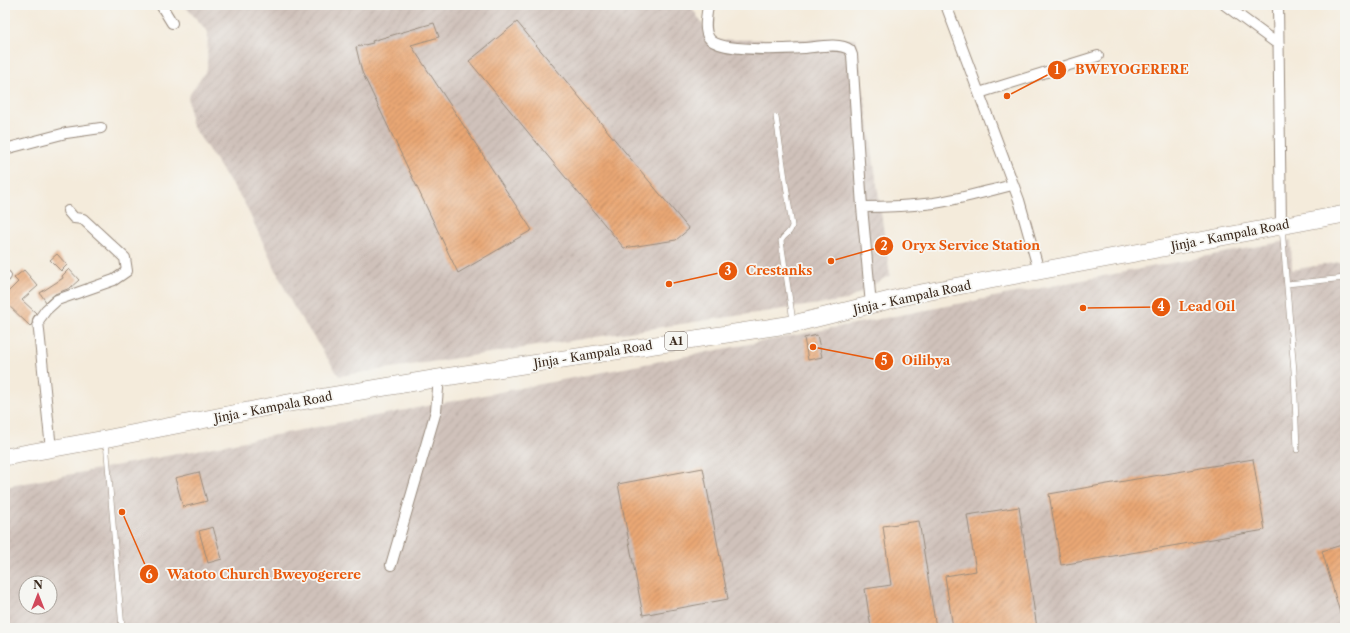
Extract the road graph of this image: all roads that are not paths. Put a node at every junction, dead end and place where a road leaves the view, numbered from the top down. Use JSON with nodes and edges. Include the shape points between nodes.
{"nodes":[{"id":1,"x":161,"y":5,"type":"edge"},
{"id":2,"x":708,"y":5,"type":"edge"},
{"id":3,"x":1225,"y":5,"type":"edge"},
{"id":4,"x":1278,"y":5,"type":"edge"},
{"id":5,"x":949,"y":7,"type":"edge"},
{"id":6,"x":172,"y":22,"type":"dead end"},
{"id":7,"x":1278,"y":45,"type":"junction"},
{"id":8,"x":1098,"y":56,"type":"dead end"},
{"id":9,"x":979,"y":93,"type":"junction"},
{"id":10,"x":776,"y":117,"type":"dead end"},
{"id":11,"x":101,"y":128,"type":"dead end"},
{"id":12,"x":5,"y":149,"type":"edge"},
{"id":13,"x":1013,"y":184,"type":"junction"},
{"id":14,"x":862,"y":207,"type":"junction"},
{"id":15,"x":68,"y":211,"type":"dead end"},
{"id":16,"x":1345,"y":214,"type":"edge"},
{"id":17,"x":1281,"y":226,"type":"junction"},
{"id":18,"x":1039,"y":271,"type":"junction"},
{"id":19,"x":1345,"y":278,"type":"edge"},
{"id":20,"x":1287,"y":284,"type":"junction"},
{"id":21,"x":871,"y":305,"type":"junction"},
{"id":22,"x":793,"y":324,"type":"junction"},
{"id":23,"x":439,"y":378,"type":"junction"},
{"id":24,"x":105,"y":439,"type":"junction"},
{"id":25,"x":50,"y":449,"type":"junction"},
{"id":26,"x":1297,"y":450,"type":"dead end"},
{"id":27,"x":5,"y":457,"type":"edge"},
{"id":28,"x":391,"y":565,"type":"dead end"},
{"id":29,"x":122,"y":628,"type":"edge"}],
"edges":[{"from":1,"to":6,"type":"street"},
{"from":2,"to":14,"type":"street","via":[[706,31],[712,43],[718,45],[755,49],[842,46],[850,50]]},
{"from":3,"to":7,"type":"street"},
{"from":4,"to":7,"type":"street"},
{"from":5,"to":9,"type":"street"},
{"from":7,"to":17,"type":"street"},
{"from":8,"to":9,"type":"street"},
{"from":9,"to":13,"type":"street"},
{"from":10,"to":22,"type":"lane","via":[[792,226],[791,231],[781,241]]},
{"from":11,"to":12,"type":"street","via":[[59,134]]},
{"from":13,"to":14,"type":"street","via":[[934,203]]},
{"from":13,"to":18,"type":"street"},
{"from":14,"to":21,"type":"street"},
{"from":15,"to":25,"type":"street","via":[[74,218],[83,219],[125,258],[127,271],[114,280],[57,300],[38,321]]},
{"from":16,"to":17,"type":"highway","name":"Jinja - Kampala Road","number":"A1"},
{"from":17,"to":18,"type":"highway","name":"Jinja - Kampala Road","number":"A1"},
{"from":17,"to":20,"type":"lane"},
{"from":18,"to":21,"type":"highway","name":"Jinja - Kampala Road","number":"A1","via":[[910,295]]},
{"from":19,"to":20,"type":"lane"},
{"from":20,"to":26,"type":"lane"},
{"from":21,"to":22,"type":"highway","name":"Jinja - Kampala Road","number":"A1"},
{"from":22,"to":23,"type":"highway","name":"Jinja - Kampala Road","number":"A1"},
{"from":23,"to":24,"type":"highway","name":"Jinja - Kampala Road","number":"A1","via":[[283,404]]},
{"from":23,"to":28,"type":"street","via":[[436,411]]},
{"from":24,"to":25,"type":"highway","name":"Jinja - Kampala Road","number":"A1"},
{"from":24,"to":29,"type":"lane"},
{"from":25,"to":27,"type":"highway","name":"Jinja - Kampala Road","number":"A1"}]}
